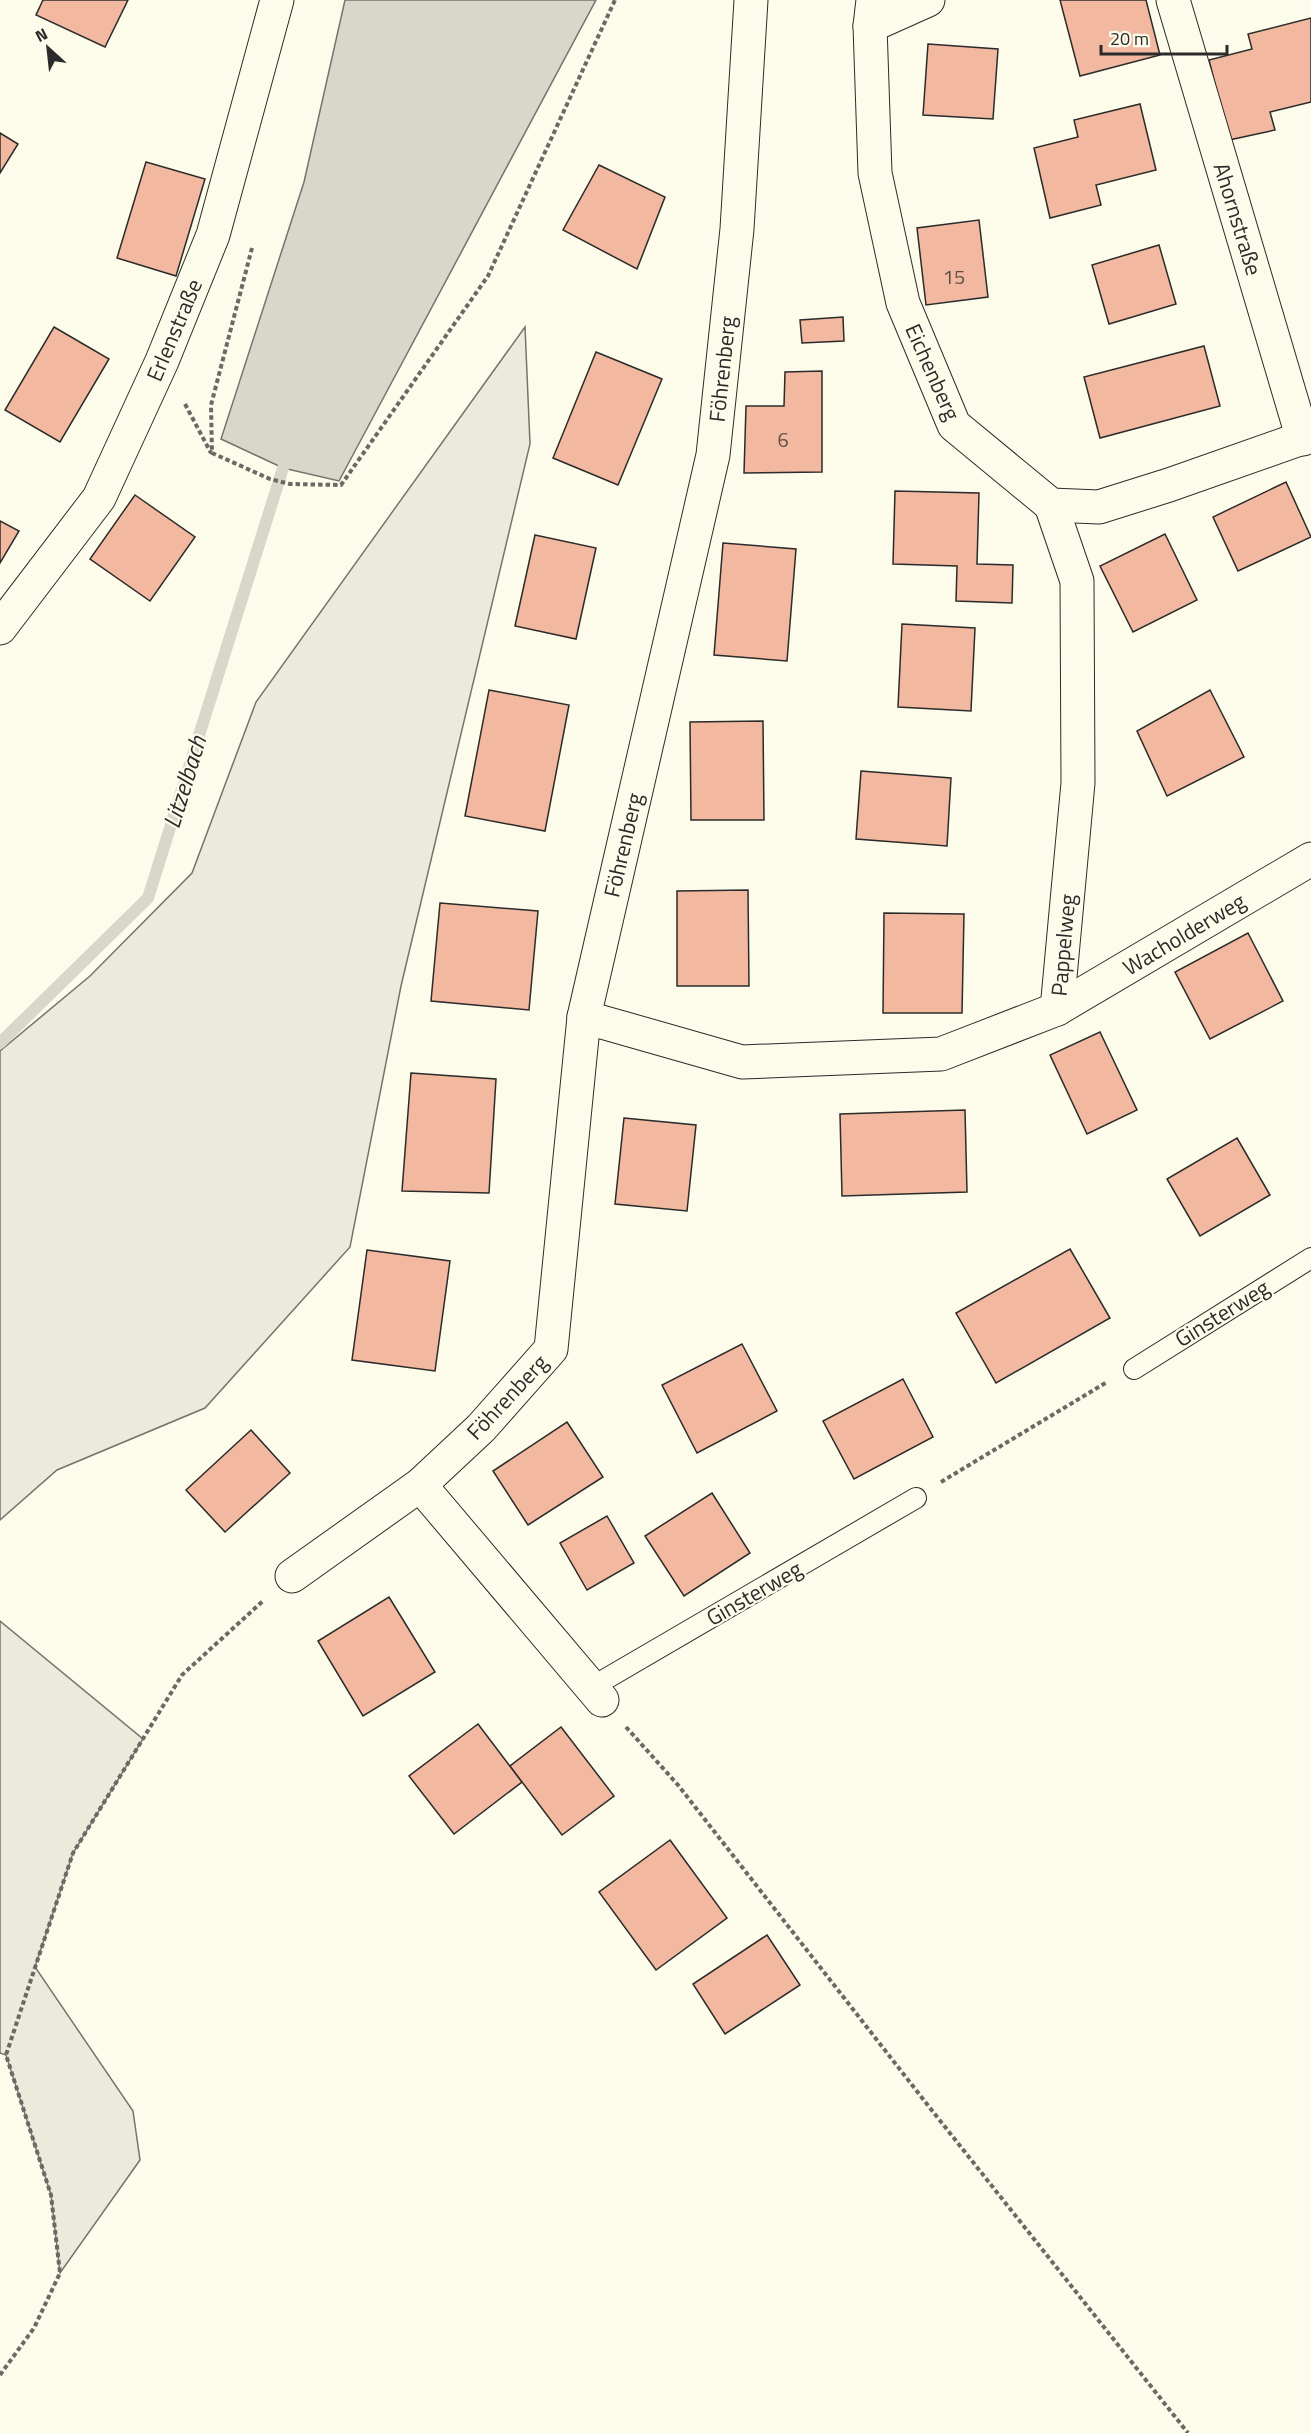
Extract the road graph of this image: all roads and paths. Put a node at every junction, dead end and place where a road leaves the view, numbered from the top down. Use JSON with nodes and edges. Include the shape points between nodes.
{"nodes":[{"id":1,"x":277,"y":0,"type":"edge"},
{"id":2,"x":615,"y":0,"type":"edge"},
{"id":3,"x":928,"y":0,"type":"edge"},
{"id":4,"x":1173,"y":0,"type":"edge"},
{"id":5,"x":748,"y":2,"type":"edge"},
{"id":6,"x":872,"y":13,"type":"edge"},
{"id":7,"x":253,"y":243,"type":"dead end"},
{"id":8,"x":162,"y":361,"type":"junction"},
{"id":9,"x":1307,"y":437,"type":"edge"},
{"id":10,"x":212,"y":453,"type":"junction"},
{"id":11,"x":1051,"y":505,"type":"junction"},
{"id":12,"x":0,"y":628,"type":"edge"},
{"id":13,"x":1311,"y":859,"type":"edge"},
{"id":14,"x":1057,"y":1009,"type":"junction"},
{"id":15,"x":584,"y":1017,"type":"junction"},
{"id":16,"x":1311,"y":1258,"type":"edge"},
{"id":17,"x":1134,"y":1369,"type":"dead end"},
{"id":18,"x":1108,"y":1381,"type":"dead end"},
{"id":19,"x":420,"y":1485,"type":"junction"},
{"id":20,"x":916,"y":1498,"type":"joint"},
{"id":21,"x":292,"y":1576,"type":"joint"},
{"id":22,"x":597,"y":1694,"type":"junction"},
{"id":23,"x":0,"y":2375,"type":"edge"},
{"id":24,"x":1188,"y":2433,"type":"edge"}],
"edges":[{"from":1,"to":8,"type":"street","name":"Erlenstraße","via":[[213,235]]},
{"from":2,"to":10,"type":"path","via":[[488,276],[340,485],[290,484],[270,479]]},
{"from":3,"to":6,"type":"street"},
{"from":4,"to":9,"type":"street","name":"Ahornstraße"},
{"from":5,"to":15,"type":"street","name":"Föhrenberg","via":[[737,229],[713,455]]},
{"from":6,"to":11,"type":"street","name":"Eichenberg","via":[[875,173],[903,303],[954,425]]},
{"from":7,"to":10,"type":"path","via":[[211,405]]},
{"from":8,"to":10,"type":"path"},
{"from":8,"to":12,"type":"street","name":"Erlenstraße","via":[[99,498]]},
{"from":9,"to":11,"type":"street","via":[[1099,507]]},
{"from":11,"to":14,"type":"street","name":"Pappelweg","via":[[1077,581],[1078,783]]},
{"from":13,"to":14,"type":"street","name":"Wacholderweg"},
{"from":14,"to":15,"type":"street","name":"Pappelweg","via":[[941,1054],[742,1062]]},
{"from":15,"to":19,"type":"street","name":"Föhrenberg","via":[[551,1349],[480,1428]]},
{"from":16,"to":17,"type":"lane","name":"Ginsterweg"},
{"from":18,"to":20,"type":"path"},
{"from":19,"to":21,"type":"street","name":"Föhrenberg"},
{"from":19,"to":22,"type":"street"},
{"from":20,"to":22,"type":"lane","name":"Ginsterweg"},
{"from":21,"to":23,"type":"path","via":[[182,1675],[73,1853],[6,2055],[51,2195],[60,2273],[34,2328]]},
{"from":22,"to":24,"type":"path","via":[[678,1785]]}]}
